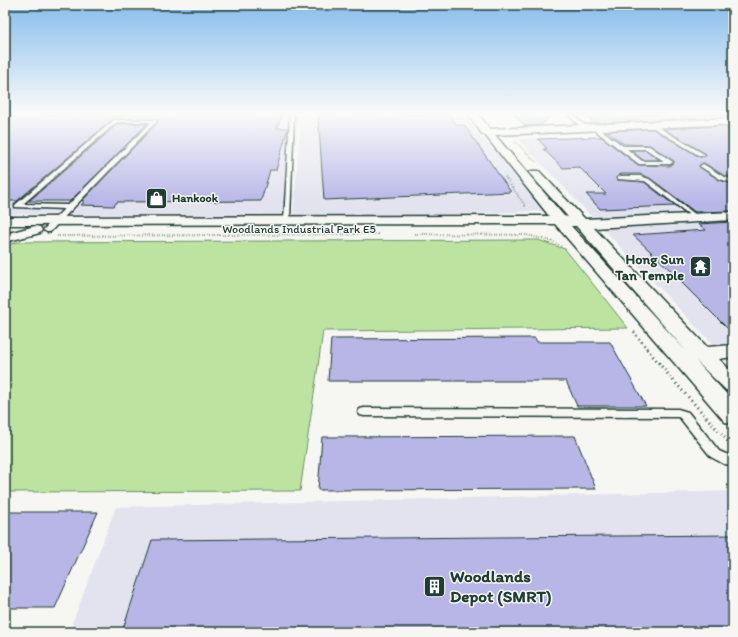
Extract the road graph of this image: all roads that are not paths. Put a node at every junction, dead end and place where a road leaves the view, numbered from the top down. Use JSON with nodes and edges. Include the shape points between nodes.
{"nodes":[{"id":1,"x":90,"y":144,"type":"edge"},
{"id":2,"x":133,"y":144,"type":"edge"},
{"id":3,"x":291,"y":144,"type":"edge"},
{"id":4,"x":506,"y":144,"type":"edge"},
{"id":5,"x":614,"y":144,"type":"edge"},
{"id":6,"x":683,"y":144,"type":"edge"},
{"id":7,"x":510,"y":147,"type":"junction"},
{"id":8,"x":621,"y":148,"type":"junction"},
{"id":9,"x":702,"y":155,"type":"dead end"},
{"id":10,"x":703,"y":166,"type":"dead end"},
{"id":11,"x":536,"y":168,"type":"junction"},
{"id":12,"x":518,"y":169,"type":"junction"},
{"id":13,"x":620,"y":178,"type":"dead end"},
{"id":14,"x":733,"y":181,"type":"edge"},
{"id":15,"x":563,"y":202,"type":"junction"},
{"id":16,"x":546,"y":203,"type":"junction"},
{"id":17,"x":70,"y":207,"type":"junction"},
{"id":18,"x":733,"y":216,"type":"edge"},
{"id":19,"x":697,"y":218,"type":"junction"},
{"id":20,"x":288,"y":220,"type":"junction"},
{"id":21,"x":5,"y":221,"type":"edge"},
{"id":22,"x":563,"y":224,"type":"junction"},
{"id":23,"x":587,"y":224,"type":"junction"},
{"id":24,"x":48,"y":229,"type":"junction"},
{"id":25,"x":5,"y":230,"type":"edge"},
{"id":26,"x":5,"y":238,"type":"edge"},
{"id":27,"x":590,"y":253,"type":"junction"},
{"id":28,"x":610,"y":253,"type":"junction"},
{"id":29,"x":660,"y":307,"type":"junction"},
{"id":30,"x":639,"y":309,"type":"junction"},
{"id":31,"x":733,"y":351,"type":"edge"},
{"id":32,"x":702,"y":354,"type":"junction"},
{"id":33,"x":680,"y":355,"type":"junction"},
{"id":34,"x":733,"y":385,"type":"edge"},
{"id":35,"x":364,"y":412,"type":"dead end"},
{"id":36,"x":733,"y":416,"type":"edge"},
{"id":37,"x":733,"y":460,"type":"edge"}],
"edges":[{"from":1,"to":17,"type":"lane","via":[[17,206]]},
{"from":2,"to":17,"type":"lane"},
{"from":3,"to":20,"type":"lane"},
{"from":4,"to":7,"type":"street"},
{"from":5,"to":8,"type":"lane"},
{"from":6,"to":9,"type":"lane"},
{"from":7,"to":11,"type":"street"},
{"from":7,"to":12,"type":"street"},
{"from":8,"to":8,"type":"lane","via":[[641,163],[670,162],[647,147]]},
{"from":10,"to":14,"type":"lane","via":[[722,178]]},
{"from":11,"to":12,"type":"street"},
{"from":11,"to":15,"type":"street"},
{"from":12,"to":16,"type":"street"},
{"from":13,"to":19,"type":"lane","via":[[647,180]]},
{"from":15,"to":16,"type":"street"},
{"from":15,"to":23,"type":"street"},
{"from":16,"to":22,"type":"street"},
{"from":17,"to":24,"type":"lane"},
{"from":18,"to":19,"type":"street","name":"Woodlands Industrial Park E5"},
{"from":19,"to":23,"type":"street","name":"Woodlands Industrial Park E5"},
{"from":20,"to":22,"type":"street","name":"Woodlands Industrial Park E5"},
{"from":20,"to":24,"type":"street","name":"Woodlands Industrial Park E5"},
{"from":21,"to":24,"type":"street","name":"Woodlands Industrial Park E5"},
{"from":22,"to":23,"type":"street","name":"Woodlands Industrial Park E5"},
{"from":22,"to":24,"type":"street","name":"Woodlands Industrial Park E5"},
{"from":22,"to":27,"type":"street"},
{"from":23,"to":28,"type":"street"},
{"from":24,"to":25,"type":"street","name":"Woodlands Industrial Park E5"},
{"from":24,"to":26,"type":"street"},
{"from":27,"to":28,"type":"street"},
{"from":27,"to":30,"type":"street"},
{"from":28,"to":29,"type":"street"},
{"from":29,"to":30,"type":"street"},
{"from":29,"to":32,"type":"street"},
{"from":30,"to":33,"type":"street"},
{"from":31,"to":32,"type":"street"},
{"from":32,"to":33,"type":"street"},
{"from":32,"to":34,"type":"street"},
{"from":33,"to":36,"type":"street"},
{"from":35,"to":37,"type":"lane","via":[[678,413],[684,415],[715,454]]}]}
